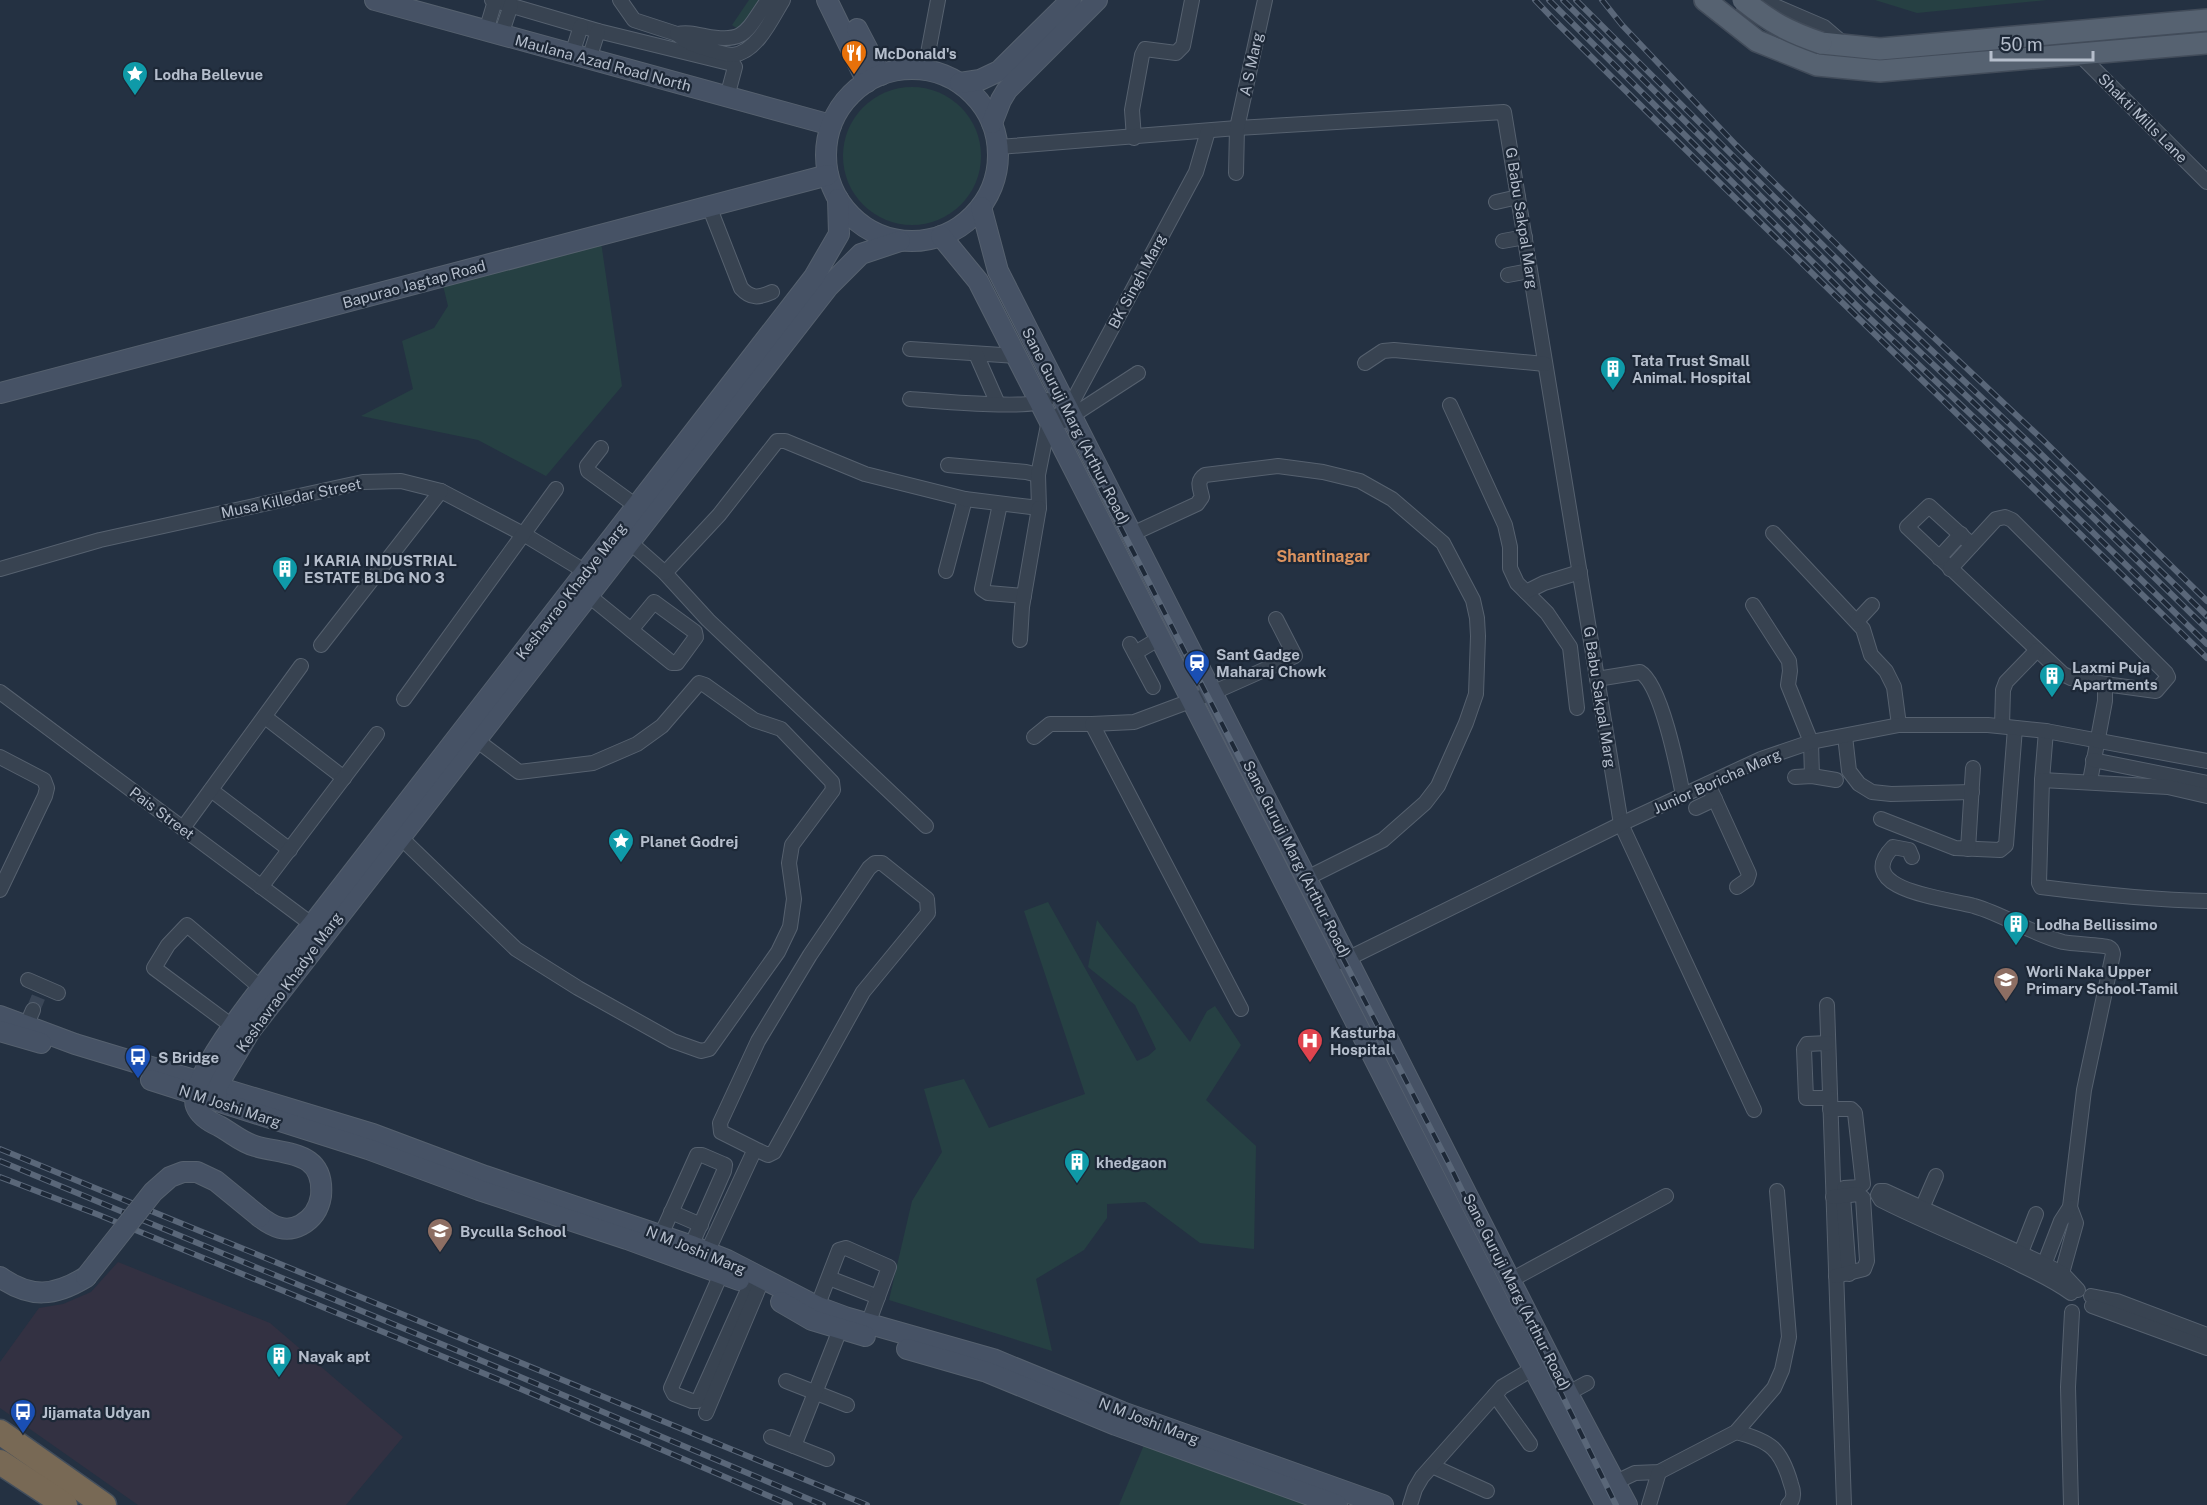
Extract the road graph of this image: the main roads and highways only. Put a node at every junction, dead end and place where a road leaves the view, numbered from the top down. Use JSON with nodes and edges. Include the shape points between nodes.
{"nodes":[{"id":1,"x":375,"y":0,"type":"edge"},
{"id":2,"x":827,"y":0,"type":"edge"},
{"id":3,"x":842,"y":0,"type":"edge"},
{"id":4,"x":1071,"y":0,"type":"edge"},
{"id":5,"x":1097,"y":0,"type":"edge"},
{"id":6,"x":1705,"y":0,"type":"edge"},
{"id":7,"x":1743,"y":0,"type":"edge"},
{"id":8,"x":2207,"y":20,"type":"edge"},
{"id":9,"x":2207,"y":43,"type":"edge"},
{"id":10,"x":1006,"y":77,"type":"junction"},
{"id":11,"x":874,"y":78,"type":"junction"},
{"id":12,"x":960,"y":82,"type":"junction"},
{"id":13,"x":993,"y":123,"type":"junction"},
{"id":14,"x":831,"y":125,"type":"junction"},
{"id":15,"x":828,"y":175,"type":"junction"},
{"id":16,"x":838,"y":199,"type":"junction"},
{"id":17,"x":981,"y":207,"type":"junction"},
{"id":18,"x":941,"y":236,"type":"junction"},
{"id":19,"x":900,"y":240,"type":"junction"},
{"id":20,"x":1017,"y":309,"type":"junction"},
{"id":21,"x":998,"y":319,"type":"junction"},
{"id":22,"x":1045,"y":364,"type":"junction"},
{"id":23,"x":1021,"y":365,"type":"junction"},
{"id":24,"x":0,"y":393,"type":"edge"},
{"id":25,"x":643,"y":511,"type":"junction"},
{"id":26,"x":318,"y":929,"type":"junction"},
{"id":27,"x":1362,"y":987,"type":"junction"},
{"id":28,"x":1343,"y":996,"type":"junction"},
{"id":29,"x":0,"y":1016,"type":"edge"},
{"id":30,"x":26,"y":1024,"type":"junction"},
{"id":31,"x":0,"y":1031,"type":"edge"},
{"id":32,"x":1395,"y":1051,"type":"junction"},
{"id":33,"x":1376,"y":1061,"type":"junction"},
{"id":34,"x":207,"y":1091,"type":"junction"},
{"id":35,"x":1438,"y":1137,"type":"junction"},
{"id":36,"x":1420,"y":1148,"type":"junction"},
{"id":37,"x":1507,"y":1272,"type":"junction"},
{"id":38,"x":1484,"y":1274,"type":"junction"},
{"id":39,"x":0,"y":1276,"type":"edge"},
{"id":40,"x":1559,"y":1398,"type":"junction"},
{"id":41,"x":0,"y":1432,"type":"edge"},
{"id":42,"x":1578,"y":1433,"type":"junction"},
{"id":43,"x":0,"y":1446,"type":"edge"},
{"id":44,"x":0,"y":1462,"type":"edge"},
{"id":45,"x":0,"y":1476,"type":"edge"},
{"id":46,"x":1311,"y":1488,"type":"junction"},
{"id":47,"x":43,"y":1505,"type":"edge"},
{"id":48,"x":65,"y":1505,"type":"edge"},
{"id":49,"x":84,"y":1505,"type":"edge"},
{"id":50,"x":104,"y":1505,"type":"edge"},
{"id":51,"x":1337,"y":1505,"type":"edge"},
{"id":52,"x":1383,"y":1505,"type":"edge"},
{"id":53,"x":1606,"y":1505,"type":"edge"},
{"id":54,"x":1627,"y":1505,"type":"edge"}],
"edges":[{"from":1,"to":14,"type":"main road","name":"Maulana Azad Road North"},
{"from":2,"to":11,"type":"main road"},
{"from":3,"to":11,"type":"main road"},
{"from":4,"to":10,"type":"main road"},
{"from":5,"to":10,"type":"main road"},
{"from":6,"to":9,"type":"main road","via":[[1757,41],[1817,65],[1880,71]]},
{"from":7,"to":8,"type":"main road","bridge":true,"via":[[1790,32],[1821,43],[1880,49]]},
{"from":10,"to":12,"type":"main road"},
{"from":10,"to":13,"type":"main road"},
{"from":11,"to":12,"type":"main road","via":[[902,69],[925,69]]},
{"from":11,"to":14,"type":"main road","via":[[850,96]]},
{"from":12,"to":13,"type":"main road","via":[[979,100]]},
{"from":13,"to":17,"type":"main road","via":[[999,147],[995,180]]},
{"from":14,"to":15,"type":"main road","via":[[826,154]]},
{"from":15,"to":16,"type":"main road"},
{"from":15,"to":24,"type":"main road","name":"Bapurao Jagtap Road"},
{"from":16,"to":19,"type":"main road","via":[[854,219],[876,233]]},
{"from":16,"to":25,"type":"main road","name":"Keshavrao Khadye Marg","via":[[839,234],[814,277]]},
{"from":17,"to":18,"type":"main road","via":[[963,225]]},
{"from":17,"to":20,"type":"main road","name":"Sane Guruji Marg (Arthur Road)","via":[[998,272]]},
{"from":18,"to":19,"type":"main road","via":[[921,241]]},
{"from":18,"to":21,"type":"main road","name":"Sane Guruji Marg (Arthur Road)","via":[[978,281]]},
{"from":19,"to":25,"type":"main road","name":"Keshavrao Khadye Marg","via":[[861,254],[828,287]]},
{"from":20,"to":21,"type":"main road"},
{"from":20,"to":22,"type":"main road","name":"Sane Guruji Marg (Arthur Road)"},
{"from":21,"to":23,"type":"main road","name":"Sane Guruji Marg (Arthur Road)"},
{"from":22,"to":23,"type":"main road"},
{"from":22,"to":27,"type":"main road","name":"Sane Guruji Marg (Arthur Road)"},
{"from":23,"to":28,"type":"main road","name":"Sane Guruji Marg (Arthur Road)"},
{"from":25,"to":26,"type":"main road","name":"Keshavrao Khadye Marg"},
{"from":26,"to":34,"type":"main road","name":"Keshavrao Khadye Marg"},
{"from":26,"to":34,"type":"main road","name":"Keshavrao Khadye Marg","via":[[261,988],[232,1026]]},
{"from":27,"to":28,"type":"main road"},
{"from":27,"to":32,"type":"main road","name":"Sane Guruji Marg (Arthur Road)"},
{"from":28,"to":33,"type":"main road","name":"Sane Guruji Marg (Arthur Road)"},
{"from":29,"to":30,"type":"main road","name":"N M Joshi Marg"},
{"from":30,"to":31,"type":"main road","name":"N M Joshi Marg"},
{"from":30,"to":34,"type":"main road","name":"N M Joshi Marg"},
{"from":32,"to":33,"type":"main road"},
{"from":32,"to":35,"type":"main road","name":"Sane Guruji Marg (Arthur Road)"},
{"from":33,"to":36,"type":"main road","name":"Sane Guruji Marg (Arthur Road)"},
{"from":34,"to":39,"type":"main road","bridge":true,"via":[[222,1128],[243,1142],[289,1152],[316,1168],[322,1185],[311,1220],[283,1229],[270,1225],[216,1181],[197,1172],[183,1172],[170,1177],[153,1192],[86,1277],[67,1289],[27,1291]]},
{"from":34,"to":46,"type":"main road","name":"N M Joshi Marg","via":[[653,1237],[757,1281],[815,1313],[990,1366]]},
{"from":35,"to":36,"type":"main road"},
{"from":35,"to":37,"type":"main road","name":"Sane Guruji Marg (Arthur Road)"},
{"from":36,"to":38,"type":"main road","name":"Sane Guruji Marg (Arthur Road)"},
{"from":37,"to":38,"type":"main road"},
{"from":37,"to":40,"type":"main road","name":"Sane Guruji Marg (Arthur Road)"},
{"from":38,"to":40,"type":"main road","name":"Sane Guruji Marg (Arthur Road)","via":[[1534,1368]]},
{"from":40,"to":42,"type":"main road","name":"Sane Guruji Marg (Arthur Road)"},
{"from":41,"to":50,"type":"highway"},
{"from":42,"to":53,"type":"main road","name":"Sane Guruji Marg (Arthur Road)"},
{"from":42,"to":54,"type":"main road","name":"Sane Guruji Marg (Arthur Road)"},
{"from":43,"to":49,"type":"highway"},
{"from":44,"to":48,"type":"highway"},
{"from":45,"to":47,"type":"highway"},
{"from":46,"to":51,"type":"main road","name":"N M Joshi Marg"},
{"from":46,"to":52,"type":"main road","name":"N M Joshi Marg"}]}
